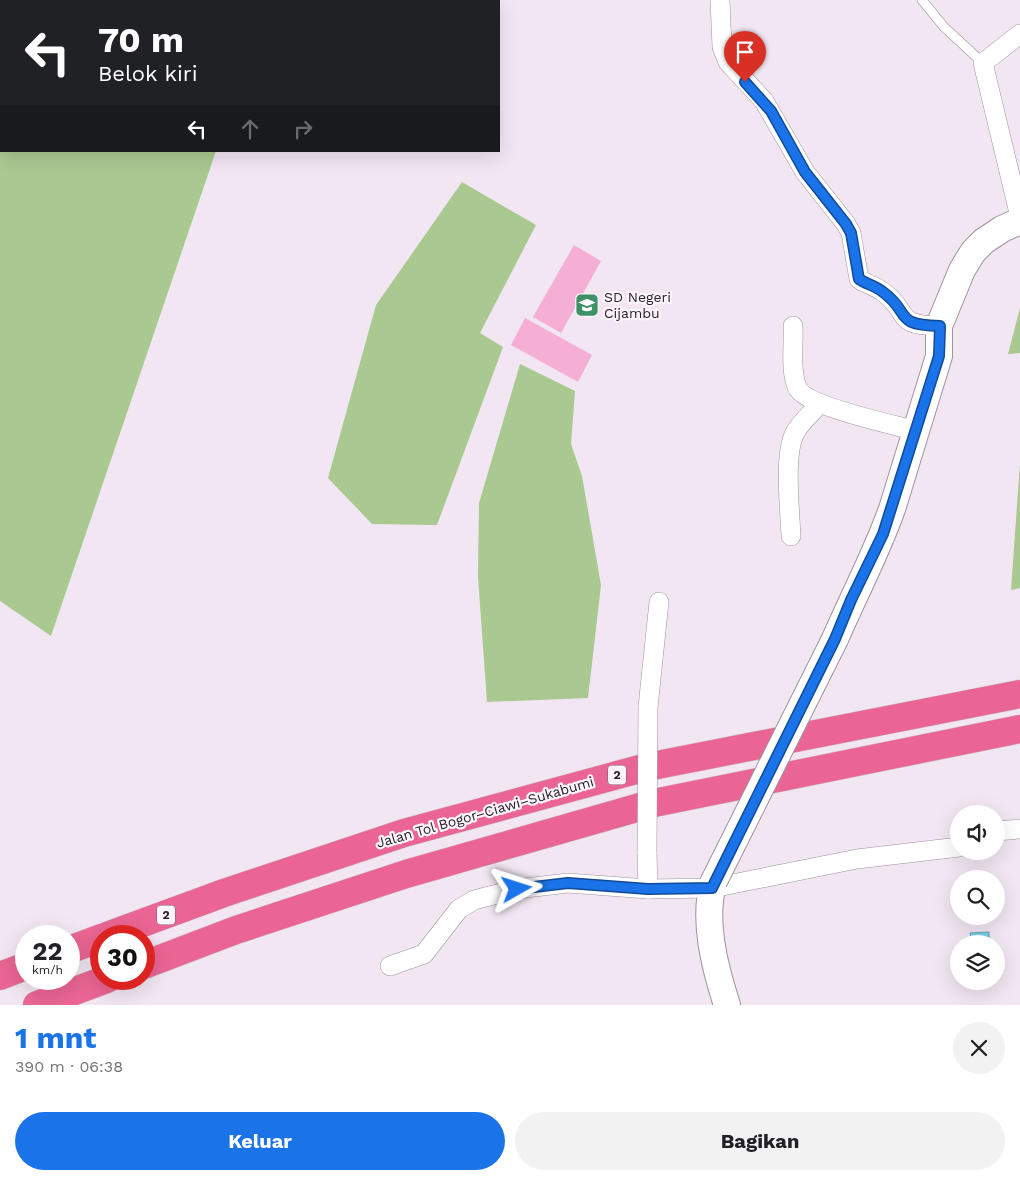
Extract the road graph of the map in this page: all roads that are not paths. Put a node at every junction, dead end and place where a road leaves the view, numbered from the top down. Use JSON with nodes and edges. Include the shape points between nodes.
{"nodes":[{"id":1,"x":720,"y":0,"type":"edge"},
{"id":2,"x":922,"y":0,"type":"edge"},
{"id":3,"x":1020,"y":34,"type":"edge"},
{"id":4,"x":983,"y":63,"type":"junction"},
{"id":5,"x":1020,"y":217,"type":"edge"},
{"id":6,"x":1020,"y":221,"type":"edge"},
{"id":7,"x":794,"y":326,"type":"dead end"},
{"id":8,"x":940,"y":326,"type":"junction"},
{"id":9,"x":819,"y":404,"type":"junction"},
{"id":10,"x":917,"y":431,"type":"junction"},
{"id":11,"x":791,"y":536,"type":"dead end"},
{"id":12,"x":659,"y":602,"type":"dead end"},
{"id":13,"x":1020,"y":694,"type":"edge"},
{"id":14,"x":1020,"y":729,"type":"edge"},
{"id":15,"x":1020,"y":828,"type":"edge"},
{"id":16,"x":1005,"y":830,"type":"edge"},
{"id":17,"x":950,"y":848,"type":"edge"},
{"id":18,"x":713,"y":885,"type":"junction"},
{"id":19,"x":648,"y":889,"type":"junction"},
{"id":20,"x":138,"y":925,"type":"edge"},
{"id":21,"x":155,"y":961,"type":"edge"},
{"id":22,"x":390,"y":966,"type":"dead end"},
{"id":23,"x":15,"y":970,"type":"edge"},
{"id":24,"x":0,"y":976,"type":"edge"},
{"id":25,"x":90,"y":985,"type":"edge"},
{"id":26,"x":37,"y":1005,"type":"edge"},
{"id":27,"x":727,"y":1005,"type":"edge"}],
"edges":[{"from":1,"to":8,"type":"street","via":[[725,55],[771,111],[805,172],[846,224],[851,233],[859,279],[882,291],[909,321]]},
{"from":2,"to":4,"type":"lane","via":[[944,27]]},
{"from":3,"to":4,"type":"street"},
{"from":4,"to":5,"type":"street"},
{"from":6,"to":8,"type":"main road","via":[[991,235],[973,252],[962,270]]},
{"from":7,"to":9,"type":"street","via":[[797,389]]},
{"from":8,"to":10,"type":"main road","via":[[939,356]]},
{"from":9,"to":10,"type":"street"},
{"from":9,"to":11,"type":"street","via":[[795,432],[792,445],[789,468]]},
{"from":10,"to":18,"type":"main road","bridge":true,"via":[[883,534],[835,639]]},
{"from":12,"to":19,"type":"street","bridge":true,"via":[[648,707]]},
{"from":13,"to":20,"type":"highway","name":"Jalan Tol Bogor–Ciawi–Sukabumi","number":"2","via":[[647,767],[404,833]]},
{"from":14,"to":21,"type":"highway","via":[[654,803],[406,874],[236,930]]},
{"from":15,"to":16,"type":"street"},
{"from":17,"to":18,"type":"street","via":[[857,859]]},
{"from":18,"to":19,"type":"street"},
{"from":18,"to":27,"type":"main road","via":[[712,939]]},
{"from":19,"to":22,"type":"street","via":[[568,883],[517,889],[474,900],[459,909],[424,954]]},
{"from":23,"to":24,"type":"highway"},
{"from":25,"to":26,"type":"highway"}]}
